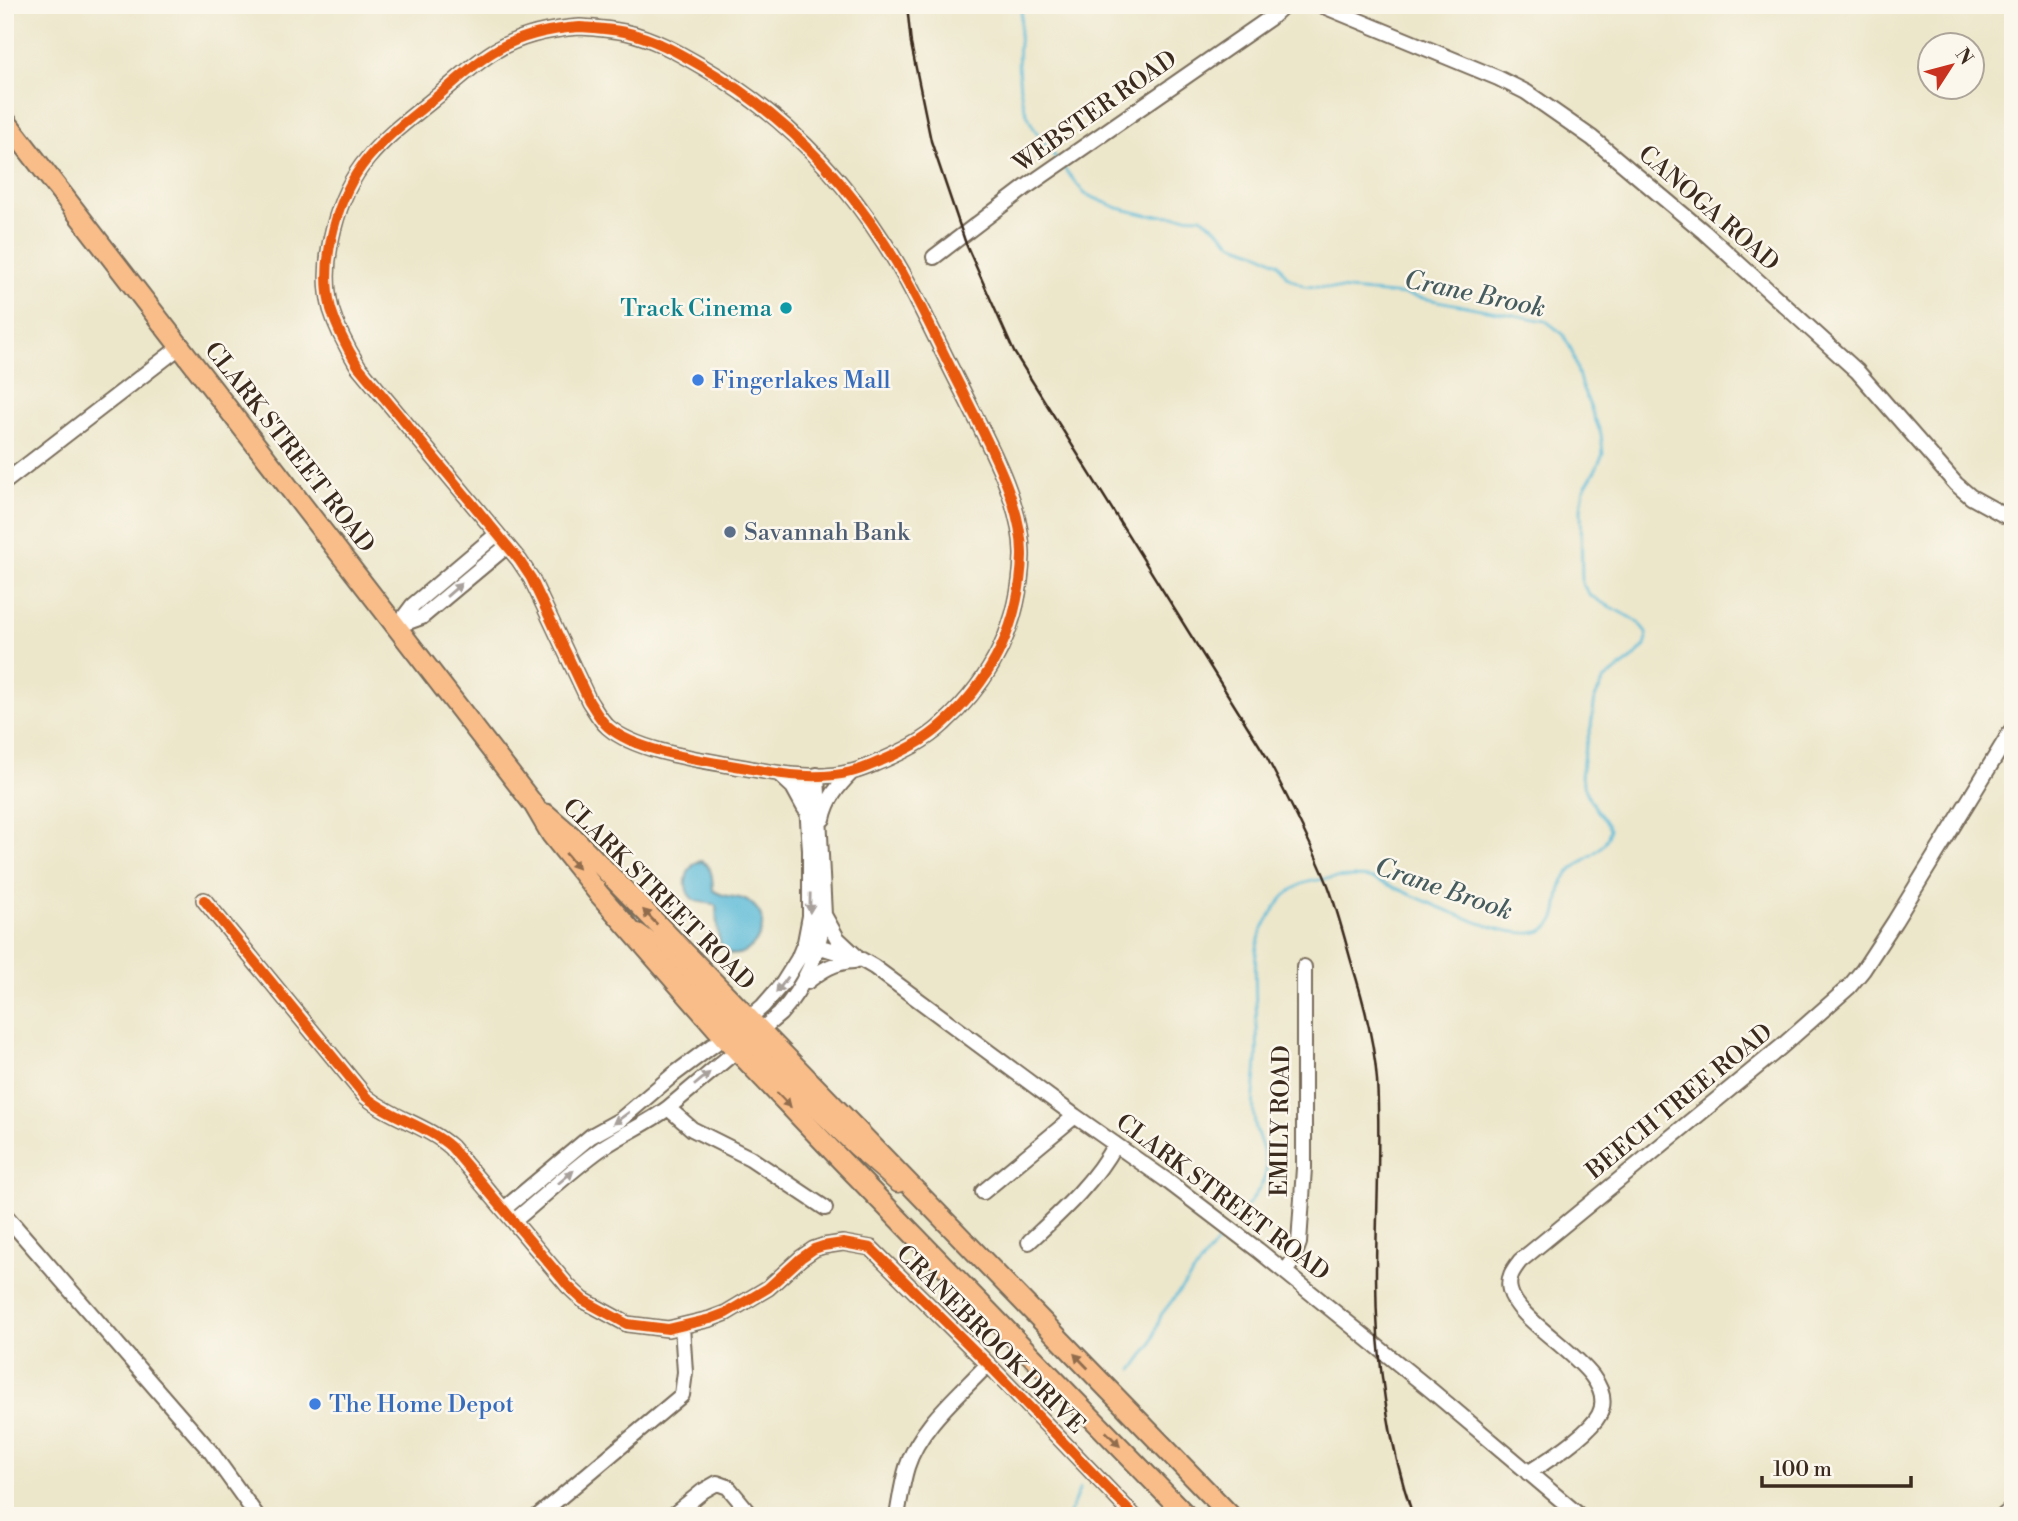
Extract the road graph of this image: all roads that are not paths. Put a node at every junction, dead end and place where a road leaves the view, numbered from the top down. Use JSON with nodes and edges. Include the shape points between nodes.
{"nodes":[{"id":1,"x":1283,"y":5,"type":"edge"},
{"id":2,"x":1321,"y":5,"type":"edge"},
{"id":3,"x":5,"y":120,"type":"edge"},
{"id":4,"x":934,"y":257,"type":"dead end"},
{"id":5,"x":181,"y":346,"type":"junction"},
{"id":6,"x":5,"y":482,"type":"edge"},
{"id":7,"x":2013,"y":520,"type":"edge"},
{"id":8,"x":497,"y":534,"type":"junction"},
{"id":9,"x":507,"y":546,"type":"junction"},
{"id":10,"x":397,"y":626,"type":"junction"},
{"id":11,"x":2013,"y":728,"type":"edge"},
{"id":12,"x":852,"y":772,"type":"junction"},
{"id":13,"x":779,"y":774,"type":"junction"},
{"id":14,"x":811,"y":776,"type":"junction"},
{"id":15,"x":534,"y":805,"type":"junction"},
{"id":16,"x":809,"y":815,"type":"junction"},
{"id":17,"x":821,"y":831,"type":"junction"},
{"id":18,"x":204,"y":900,"type":"dead end"},
{"id":19,"x":824,"y":915,"type":"junction"},
{"id":20,"x":811,"y":944,"type":"junction"},
{"id":21,"x":862,"y":960,"type":"junction"},
{"id":22,"x":1304,"y":967,"type":"dead end"},
{"id":23,"x":801,"y":987,"type":"junction"},
{"id":24,"x":742,"y":1035,"type":"junction"},
{"id":25,"x":673,"y":1075,"type":"junction"},
{"id":26,"x":668,"y":1108,"type":"junction"},
{"id":27,"x":1075,"y":1116,"type":"junction"},
{"id":28,"x":1115,"y":1144,"type":"junction"},
{"id":29,"x":983,"y":1192,"type":"dead end"},
{"id":30,"x":825,"y":1208,"type":"dead end"},
{"id":31,"x":504,"y":1209,"type":"junction"},
{"id":32,"x":5,"y":1215,"type":"edge"},
{"id":33,"x":514,"y":1221,"type":"junction"},
{"id":34,"x":1029,"y":1242,"type":"dead end"},
{"id":35,"x":1285,"y":1272,"type":"junction"},
{"id":36,"x":682,"y":1326,"type":"junction"},
{"id":37,"x":988,"y":1364,"type":"junction"},
{"id":38,"x":1528,"y":1473,"type":"junction"},
{"id":39,"x":2013,"y":1508,"type":"edge"},
{"id":40,"x":257,"y":1516,"type":"edge"},
{"id":41,"x":538,"y":1516,"type":"edge"},
{"id":42,"x":672,"y":1516,"type":"edge"},
{"id":43,"x":752,"y":1516,"type":"edge"},
{"id":44,"x":897,"y":1516,"type":"edge"},
{"id":45,"x":1134,"y":1516,"type":"edge"},
{"id":46,"x":1187,"y":1516,"type":"edge"},
{"id":47,"x":1231,"y":1516,"type":"edge"},
{"id":48,"x":1580,"y":1516,"type":"edge"},
{"id":49,"x":2003,"y":1516,"type":"edge"}],
"edges":[{"from":1,"to":4,"type":"street","name":"WEBSTER ROAD"},
{"from":2,"to":7,"type":"street","name":"CANOGA ROAD","via":[[1526,92],[1592,138],[1704,232],[1857,372],[1956,484]]},
{"from":3,"to":5,"type":"highway","name":"CLARK STREET ROAD"},
{"from":5,"to":6,"type":"street"},
{"from":5,"to":10,"type":"highway","name":"CLARK STREET ROAD"},
{"from":8,"to":9,"type":"street"},
{"from":8,"to":10,"type":"street","via":[[414,605]]},
{"from":8,"to":12,"type":"street","via":[[348,350],[331,309],[328,288],[334,226],[348,187],[378,146],[495,50],[566,28],[625,32],[658,43],[730,84],[782,123],[831,172],[897,263],[990,447],[1012,501],[1022,554],[1019,586],[1012,621],[987,675],[931,735]]},
{"from":10,"to":9,"type":"street","one_way":true,"via":[[422,617]]},
{"from":9,"to":13,"type":"street","via":[[531,578],[589,701],[609,728],[653,748]]},
{"from":10,"to":15,"type":"highway","name":"CLARK STREET ROAD"},
{"from":11,"to":38,"type":"street","name":"BEECH TREE ROAD","via":[[1895,921],[1849,987],[1513,1270],[1509,1287],[1514,1299],[1594,1377],[1603,1397],[1595,1421]]},
{"from":12,"to":14,"type":"street"},
{"from":12,"to":17,"type":"street","via":[[829,800]]},
{"from":13,"to":14,"type":"street"},
{"from":13,"to":16,"type":"street","via":[[793,786]]},
{"from":14,"to":16,"type":"street","name":"CLARK STREET ROAD"},
{"from":14,"to":17,"type":"street","name":"CLARK STREET ROAD"},
{"from":24,"to":15,"type":"highway","name":"CLARK STREET ROAD","one_way":true,"via":[[576,840]]},
{"from":15,"to":24,"type":"highway","name":"CLARK STREET ROAD","one_way":true,"via":[[551,834],[624,923]]},
{"from":16,"to":20,"type":"street","name":"CLARK STREET ROAD","one_way":true},
{"from":17,"to":19,"type":"street","name":"CLARK STREET ROAD"},
{"from":18,"to":31,"type":"street","name":"CRANEBROOK DRIVE","via":[[365,1096],[439,1136]]},
{"from":19,"to":20,"type":"street","name":"CLARK STREET ROAD"},
{"from":19,"to":21,"type":"street","via":[[837,938]]},
{"from":20,"to":21,"type":"street","name":"CLARK STREET ROAD"},
{"from":20,"to":23,"type":"street","name":"CLARK STREET ROAD","via":[[812,965]]},
{"from":20,"to":24,"type":"street","name":"CLARK STREET ROAD","one_way":true},
{"from":21,"to":23,"type":"street","via":[[833,964]]},
{"from":21,"to":27,"type":"street","name":"CLARK STREET ROAD"},
{"from":22,"to":35,"type":"street","name":"EMILY ROAD","via":[[1304,1168],[1299,1243]]},
{"from":23,"to":24,"type":"street","name":"CLARK STREET ROAD","via":[[780,1014]]},
{"from":24,"to":25,"type":"street"},
{"from":26,"to":24,"type":"street","one_way":true},
{"from":24,"to":46,"type":"highway","name":"CLARK STREET ROAD","one_way":true},
{"from":47,"to":24,"type":"highway","one_way":true,"via":[[950,1225]]},
{"from":25,"to":26,"type":"street","via":[[665,1091]]},
{"from":25,"to":31,"type":"street","one_way":true},
{"from":26,"to":30,"type":"street","via":[[692,1129],[750,1158]]},
{"from":33,"to":26,"type":"street","one_way":true,"via":[[603,1148]]},
{"from":27,"to":28,"type":"street","name":"CLARK STREET ROAD"},
{"from":27,"to":29,"type":"street"},
{"from":28,"to":34,"type":"street","via":[[1085,1187]]},
{"from":28,"to":35,"type":"street","name":"CLARK STREET ROAD"},
{"from":31,"to":33,"type":"street","name":"CRANEBROOK DRIVE"},
{"from":32,"to":40,"type":"street","via":[[211,1452]]},
{"from":33,"to":36,"type":"street","name":"CRANEBROOK DRIVE","via":[[583,1300],[627,1324],[668,1329]]},
{"from":35,"to":38,"type":"street","name":"CLARK STREET ROAD"},
{"from":36,"to":37,"type":"street","name":"CRANEBROOK DRIVE","via":[[726,1313],[768,1288],[814,1249],[843,1243],[871,1248]]},
{"from":36,"to":41,"type":"street","via":[[682,1395]]},
{"from":37,"to":44,"type":"street","via":[[945,1408],[914,1452]]},
{"from":37,"to":45,"type":"street","name":"CRANEBROOK DRIVE"},
{"from":38,"to":48,"type":"street","name":"CLARK STREET ROAD"},
{"from":39,"to":49,"type":"street"},
{"from":42,"to":43,"type":"street","via":[[717,1483],[728,1487]]}]}
